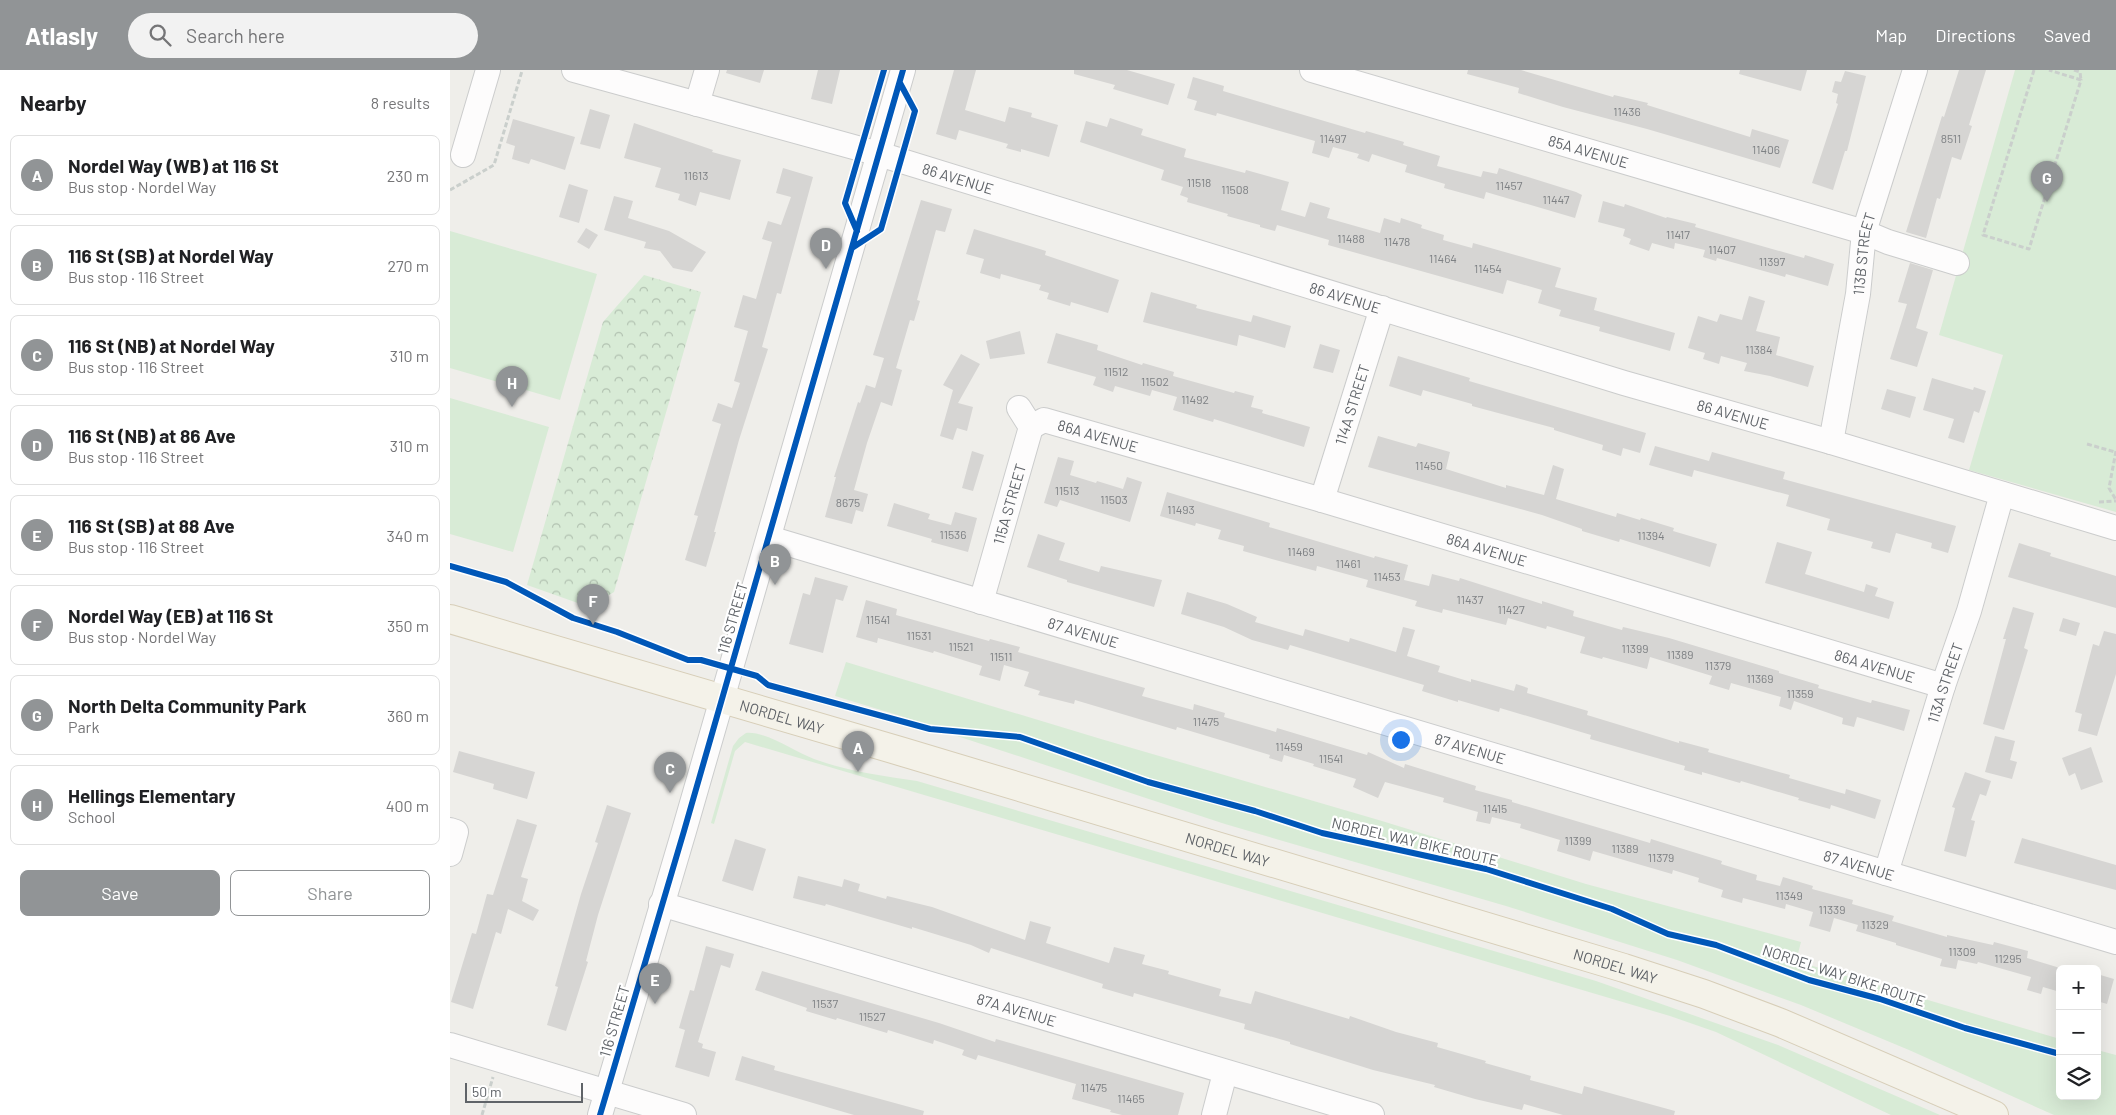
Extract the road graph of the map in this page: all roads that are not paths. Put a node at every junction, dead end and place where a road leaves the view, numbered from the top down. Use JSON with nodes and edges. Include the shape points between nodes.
{"nodes":[{"id":1,"x":488,"y":70,"type":"edge"},
{"id":2,"x":574,"y":70,"type":"edge"},
{"id":3,"x":707,"y":70,"type":"edge"},
{"id":4,"x":903,"y":70,"type":"edge"},
{"id":5,"x":1312,"y":70,"type":"edge"},
{"id":6,"x":1915,"y":70,"type":"edge"},
{"id":7,"x":697,"y":104,"type":"junction"},
{"id":8,"x":879,"y":154,"type":"junction"},
{"id":9,"x":463,"y":155,"type":"dead end"},
{"id":10,"x":1864,"y":232,"type":"junction"},
{"id":11,"x":1957,"y":262,"type":"dead end"},
{"id":12,"x":1382,"y":308,"type":"junction"},
{"id":13,"x":1025,"y":417,"type":"joint"},
{"id":14,"x":1831,"y":442,"type":"junction"},
{"id":15,"x":2002,"y":494,"type":"junction"},
{"id":16,"x":1322,"y":500,"type":"junction"},
{"id":17,"x":2116,"y":528,"type":"edge"},
{"id":18,"x":769,"y":538,"type":"junction"},
{"id":19,"x":980,"y":602,"type":"junction"},
{"id":20,"x":450,"y":619,"type":"edge"},
{"id":21,"x":1943,"y":686,"type":"junction"},
{"id":22,"x":722,"y":698,"type":"junction"},
{"id":23,"x":1886,"y":873,"type":"junction"},
{"id":24,"x":661,"y":904,"type":"junction"},
{"id":25,"x":2116,"y":942,"type":"edge"},
{"id":26,"x":450,"y":1045,"type":"edge"},
{"id":27,"x":1225,"y":1073,"type":"junction"},
{"id":28,"x":606,"y":1092,"type":"junction"},
{"id":29,"x":600,"y":1115,"type":"edge"},
{"id":30,"x":684,"y":1115,"type":"edge"},
{"id":31,"x":1214,"y":1115,"type":"edge"},
{"id":32,"x":1372,"y":1115,"type":"edge"},
{"id":33,"x":1994,"y":1115,"type":"edge"}],
"edges":[{"from":1,"to":9,"type":"street"},
{"from":2,"to":7,"type":"street","name":"86 AVENUE"},
{"from":3,"to":7,"type":"street"},
{"from":4,"to":8,"type":"street","name":"116 STREET"},
{"from":5,"to":10,"type":"street","name":"85A AVENUE"},
{"from":6,"to":10,"type":"street","name":"113B STREET"},
{"from":7,"to":8,"type":"street","name":"86 AVENUE"},
{"from":8,"to":12,"type":"street","name":"86 AVENUE"},
{"from":8,"to":18,"type":"street","name":"116 STREET"},
{"from":10,"to":11,"type":"street","name":"85A AVENUE"},
{"from":10,"to":14,"type":"street","name":"113B STREET","via":[[1858,294]]},
{"from":12,"to":14,"type":"street","name":"86 AVENUE","via":[[1624,383]]},
{"from":12,"to":16,"type":"street","name":"114A STREET"},
{"from":13,"to":16,"type":"street","name":"86A AVENUE"},
{"from":13,"to":19,"type":"street","name":"115A STREET"},
{"from":14,"to":15,"type":"street","name":"86 AVENUE"},
{"from":15,"to":17,"type":"street","name":"86 AVENUE"},
{"from":15,"to":21,"type":"street","name":"113A STREET","via":[[1969,611]]},
{"from":16,"to":21,"type":"street","name":"86A AVENUE"},
{"from":18,"to":19,"type":"street","name":"87 AVENUE"},
{"from":18,"to":22,"type":"street","name":"116 STREET"},
{"from":19,"to":23,"type":"street","name":"87 AVENUE"},
{"from":20,"to":22,"type":"main road","name":"NORDEL WAY"},
{"from":21,"to":23,"type":"street","name":"113A STREET"},
{"from":22,"to":24,"type":"street","name":"116 STREET"},
{"from":22,"to":33,"type":"main road","name":"NORDEL WAY","via":[[1704,994],[1781,1023]]},
{"from":23,"to":25,"type":"street","name":"87 AVENUE"},
{"from":24,"to":27,"type":"street","name":"87A AVENUE"},
{"from":24,"to":28,"type":"street","name":"116 STREET"},
{"from":26,"to":28,"type":"street"},
{"from":27,"to":31,"type":"street"},
{"from":27,"to":32,"type":"street","name":"87A AVENUE"},
{"from":28,"to":29,"type":"street","name":"116 STREET"},
{"from":28,"to":30,"type":"street"}]}
